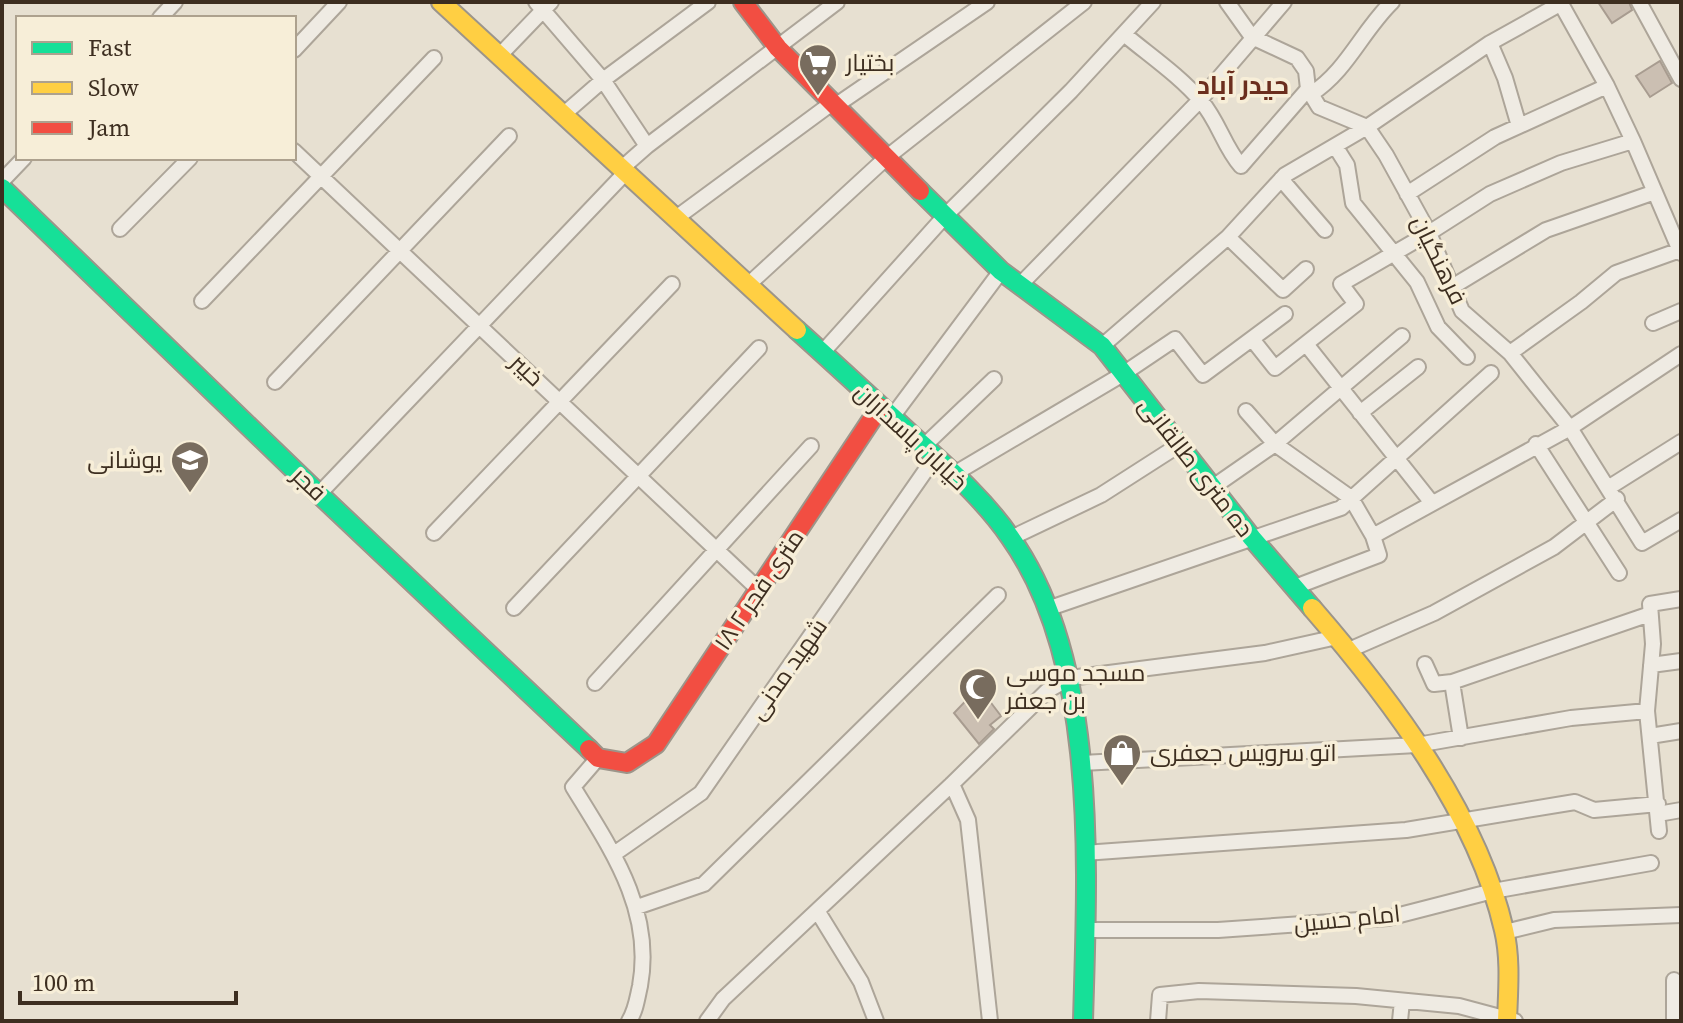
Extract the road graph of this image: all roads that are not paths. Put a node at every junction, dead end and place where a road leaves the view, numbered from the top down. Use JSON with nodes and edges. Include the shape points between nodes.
{"nodes":[{"id":1,"x":339,"y":2,"type":"edge"},
{"id":2,"x":708,"y":2,"type":"edge"},
{"id":3,"x":743,"y":2,"type":"edge"},
{"id":4,"x":837,"y":2,"type":"edge"},
{"id":5,"x":987,"y":2,"type":"edge"},
{"id":6,"x":1084,"y":2,"type":"edge"},
{"id":7,"x":1153,"y":2,"type":"edge"},
{"id":8,"x":1227,"y":2,"type":"edge"},
{"id":9,"x":1284,"y":2,"type":"edge"},
{"id":10,"x":1392,"y":2,"type":"edge"},
{"id":11,"x":1639,"y":2,"type":"edge"},
{"id":12,"x":1560,"y":3,"type":"edge"},
{"id":13,"x":449,"y":5,"type":"edge"},
{"id":14,"x":543,"y":5,"type":"edge"},
{"id":15,"x":1124,"y":34,"type":"junction"},
{"id":16,"x":1252,"y":37,"type":"junction"},
{"id":17,"x":1490,"y":43,"type":"junction"},
{"id":18,"x":296,"y":48,"type":"edge"},
{"id":19,"x":778,"y":48,"type":"junction"},
{"id":20,"x":500,"y":55,"type":"junction"},
{"id":21,"x":434,"y":58,"type":"dead end"},
{"id":22,"x":1681,"y":79,"type":"edge"},
{"id":23,"x":603,"y":80,"type":"junction"},
{"id":24,"x":1607,"y":86,"type":"junction"},
{"id":25,"x":1310,"y":91,"type":"junction"},
{"id":26,"x":1200,"y":100,"type":"junction"},
{"id":27,"x":833,"y":104,"type":"junction"},
{"id":28,"x":564,"y":114,"type":"junction"},
{"id":29,"x":1519,"y":126,"type":"junction"},
{"id":30,"x":1367,"y":127,"type":"junction"},
{"id":31,"x":509,"y":136,"type":"dead end"},
{"id":32,"x":1633,"y":141,"type":"junction"},
{"id":33,"x":647,"y":146,"type":"junction"},
{"id":34,"x":1335,"y":146,"type":"junction"},
{"id":35,"x":296,"y":153,"type":"edge"},
{"id":36,"x":886,"y":158,"type":"junction"},
{"id":37,"x":22,"y":160,"type":"edge"},
{"id":38,"x":188,"y":160,"type":"edge"},
{"id":39,"x":624,"y":170,"type":"junction"},
{"id":40,"x":322,"y":177,"type":"junction"},
{"id":41,"x":1281,"y":179,"type":"junction"},
{"id":42,"x":2,"y":181,"type":"edge"},
{"id":43,"x":2,"y":188,"type":"edge"},
{"id":44,"x":1655,"y":192,"type":"junction"},
{"id":45,"x":1407,"y":194,"type":"junction"},
{"id":46,"x":945,"y":216,"type":"junction"},
{"id":47,"x":676,"y":218,"type":"junction"},
{"id":48,"x":120,"y":229,"type":"dead end"},
{"id":49,"x":1325,"y":230,"type":"dead end"},
{"id":50,"x":1429,"y":233,"type":"junction"},
{"id":51,"x":1228,"y":237,"type":"junction"},
{"id":52,"x":400,"y":250,"type":"junction"},
{"id":53,"x":1680,"y":252,"type":"edge"},
{"id":54,"x":1393,"y":254,"type":"junction"},
{"id":55,"x":1306,"y":269,"type":"dead end"},
{"id":56,"x":1001,"y":271,"type":"junction"},
{"id":57,"x":672,"y":284,"type":"dead end"},
{"id":58,"x":748,"y":285,"type":"junction"},
{"id":59,"x":1020,"y":285,"type":"junction"},
{"id":60,"x":1452,"y":287,"type":"junction"},
{"id":61,"x":202,"y":301,"type":"dead end"},
{"id":62,"x":1681,"y":311,"type":"edge"},
{"id":63,"x":1285,"y":314,"type":"dead end"},
{"id":64,"x":1653,"y":323,"type":"dead end"},
{"id":65,"x":480,"y":325,"type":"junction"},
{"id":66,"x":1402,"y":336,"type":"dead end"},
{"id":67,"x":1252,"y":339,"type":"junction"},
{"id":68,"x":1306,"y":344,"type":"junction"},
{"id":69,"x":1102,"y":346,"type":"junction"},
{"id":70,"x":759,"y":348,"type":"dead end"},
{"id":71,"x":822,"y":353,"type":"junction"},
{"id":72,"x":1510,"y":353,"type":"junction"},
{"id":73,"x":1681,"y":354,"type":"edge"},
{"id":74,"x":1467,"y":357,"type":"dead end"},
{"id":75,"x":1418,"y":367,"type":"dead end"},
{"id":76,"x":1491,"y":373,"type":"dead end"},
{"id":77,"x":1123,"y":374,"type":"junction"},
{"id":78,"x":994,"y":379,"type":"dead end"},
{"id":79,"x":275,"y":382,"type":"dead end"},
{"id":80,"x":1341,"y":388,"type":"junction"},
{"id":81,"x":560,"y":402,"type":"junction"},
{"id":82,"x":1246,"y":411,"type":"dead end"},
{"id":83,"x":886,"y":412,"type":"junction"},
{"id":84,"x":1360,"y":413,"type":"junction"},
{"id":85,"x":1570,"y":428,"type":"junction"},
{"id":86,"x":1681,"y":442,"type":"edge"},
{"id":87,"x":1275,"y":444,"type":"junction"},
{"id":88,"x":1536,"y":444,"type":"junction"},
{"id":89,"x":1179,"y":445,"type":"junction"},
{"id":90,"x":811,"y":446,"type":"dead end"},
{"id":91,"x":930,"y":451,"type":"junction"},
{"id":92,"x":1396,"y":458,"type":"junction"},
{"id":93,"x":954,"y":474,"type":"junction"},
{"id":94,"x":638,"y":476,"type":"junction"},
{"id":95,"x":1213,"y":487,"type":"junction"},
{"id":96,"x":319,"y":494,"type":"junction"},
{"id":97,"x":1612,"y":494,"type":"junction"},
{"id":98,"x":1351,"y":498,"type":"junction"},
{"id":99,"x":1432,"y":503,"type":"junction"},
{"id":100,"x":1681,"y":520,"type":"edge"},
{"id":101,"x":1585,"y":523,"type":"junction"},
{"id":102,"x":434,"y":533,"type":"dead end"},
{"id":103,"x":1373,"y":536,"type":"junction"},
{"id":104,"x":1011,"y":538,"type":"junction"},
{"id":105,"x":1252,"y":538,"type":"junction"},
{"id":106,"x":716,"y":550,"type":"junction"},
{"id":107,"x":1619,"y":573,"type":"dead end"},
{"id":108,"x":1295,"y":587,"type":"junction"},
{"id":109,"x":759,"y":590,"type":"junction"},
{"id":110,"x":998,"y":595,"type":"dead end"},
{"id":111,"x":1681,"y":599,"type":"edge"},
{"id":112,"x":514,"y":608,"type":"dead end"},
{"id":113,"x":1050,"y":608,"type":"junction"},
{"id":114,"x":1650,"y":609,"type":"junction"},
{"id":115,"x":1343,"y":644,"type":"junction"},
{"id":116,"x":1681,"y":661,"type":"edge"},
{"id":117,"x":1425,"y":664,"type":"dead end"},
{"id":118,"x":1651,"y":665,"type":"junction"},
{"id":119,"x":1070,"y":678,"type":"junction"},
{"id":120,"x":1452,"y":682,"type":"junction"},
{"id":121,"x":595,"y":683,"type":"dead end"},
{"id":122,"x":1647,"y":711,"type":"junction"},
{"id":123,"x":1681,"y":731,"type":"edge"},
{"id":124,"x":1650,"y":736,"type":"junction"},
{"id":125,"x":1461,"y":738,"type":"junction"},
{"id":126,"x":1417,"y":745,"type":"junction"},
{"id":127,"x":598,"y":758,"type":"junction"},
{"id":128,"x":1082,"y":763,"type":"junction"},
{"id":129,"x":952,"y":784,"type":"junction"},
{"id":130,"x":1658,"y":809,"type":"junction"},
{"id":131,"x":1681,"y":810,"type":"edge"},
{"id":132,"x":1465,"y":820,"type":"junction"},
{"id":133,"x":1659,"y":831,"type":"dead end"},
{"id":134,"x":1084,"y":853,"type":"junction"},
{"id":135,"x":614,"y":854,"type":"junction"},
{"id":136,"x":1651,"y":863,"type":"dead end"},
{"id":137,"x":1493,"y":891,"type":"junction"},
{"id":138,"x":637,"y":907,"type":"junction"},
{"id":139,"x":818,"y":912,"type":"junction"},
{"id":140,"x":1681,"y":915,"type":"edge"},
{"id":141,"x":1086,"y":930,"type":"junction"},
{"id":142,"x":1505,"y":932,"type":"junction"},
{"id":143,"x":1674,"y":980,"type":"dead end"},
{"id":144,"x":1402,"y":1001,"type":"junction"},
{"id":145,"x":1458,"y":1014,"type":"edge"},
{"id":146,"x":629,"y":1021,"type":"edge"},
{"id":147,"x":707,"y":1021,"type":"edge"},
{"id":148,"x":876,"y":1021,"type":"edge"},
{"id":149,"x":990,"y":1021,"type":"edge"},
{"id":150,"x":1083,"y":1021,"type":"edge"},
{"id":151,"x":1158,"y":1021,"type":"edge"},
{"id":152,"x":1400,"y":1021,"type":"edge"},
{"id":153,"x":1510,"y":1021,"type":"edge"},
{"id":154,"x":1674,"y":1021,"type":"edge"}],
"edges":[{"from":1,"to":18,"type":"street"},
{"from":2,"to":23,"type":"street"},
{"from":3,"to":19,"type":"street","name":"ده متری طالقانی"},
{"from":4,"to":19,"type":"street"},
{"from":5,"to":27,"type":"street"},
{"from":6,"to":36,"type":"street"},
{"from":7,"to":15,"type":"street"},
{"from":8,"to":16,"type":"street"},
{"from":9,"to":16,"type":"street"},
{"from":10,"to":25,"type":"street","via":[[1376,17],[1348,62]]},
{"from":11,"to":22,"type":"street"},
{"from":12,"to":17,"type":"street"},
{"from":12,"to":24,"type":"street"},
{"from":13,"to":20,"type":"street","name":"خیابان پاسداران"},
{"from":14,"to":20,"type":"street"},
{"from":14,"to":23,"type":"street"},
{"from":15,"to":26,"type":"street"},
{"from":15,"to":46,"type":"street"},
{"from":16,"to":25,"type":"street","via":[[1297,58]]},
{"from":16,"to":26,"type":"street"},
{"from":17,"to":29,"type":"street"},
{"from":17,"to":30,"type":"street"},
{"from":19,"to":27,"type":"street","name":"ده متری طالقانی"},
{"from":19,"to":33,"type":"street"},
{"from":20,"to":28,"type":"street","name":"خیابان پاسداران"},
{"from":21,"to":40,"type":"street"},
{"from":23,"to":28,"type":"street"},
{"from":23,"to":33,"type":"street"},
{"from":24,"to":29,"type":"street"},
{"from":24,"to":32,"type":"street"},
{"from":25,"to":26,"type":"street","via":[[1241,166]]},
{"from":25,"to":30,"type":"street","via":[[1319,107]]},
{"from":26,"to":59,"type":"street"},
{"from":27,"to":36,"type":"street","name":"ده متری طالقانی"},
{"from":27,"to":47,"type":"street"},
{"from":28,"to":39,"type":"street","name":"خیابان پاسداران"},
{"from":29,"to":45,"type":"street"},
{"from":30,"to":34,"type":"street"},
{"from":30,"to":45,"type":"street","name":"فرهنگیان"},
{"from":31,"to":52,"type":"street"},
{"from":32,"to":44,"type":"street"},
{"from":32,"to":50,"type":"street","via":[[1561,163],[1490,194]]},
{"from":33,"to":39,"type":"street"},
{"from":34,"to":41,"type":"street"},
{"from":34,"to":54,"type":"street","via":[[1347,165],[1353,203]]},
{"from":35,"to":40,"type":"street","name":"خیبر"},
{"from":36,"to":46,"type":"street","name":"ده متری طالقانی"},
{"from":36,"to":58,"type":"street"},
{"from":37,"to":42,"type":"street"},
{"from":38,"to":48,"type":"street"},
{"from":39,"to":47,"type":"street","name":"خیابان پاسداران"},
{"from":39,"to":65,"type":"street"},
{"from":40,"to":52,"type":"street","name":"خیبر"},
{"from":40,"to":61,"type":"street"},
{"from":41,"to":49,"type":"street"},
{"from":41,"to":51,"type":"street"},
{"from":43,"to":96,"type":"street","name":"فجر"},
{"from":44,"to":53,"type":"street"},
{"from":44,"to":60,"type":"street","via":[[1546,230]]},
{"from":45,"to":50,"type":"street","name":"فرهنگیان"},
{"from":46,"to":56,"type":"street","name":"ده متری طالقانی"},
{"from":46,"to":71,"type":"street"},
{"from":47,"to":58,"type":"street","name":"خیابان پاسداران"},
{"from":50,"to":54,"type":"street"},
{"from":50,"to":60,"type":"street","name":"فرهنگیان"},
{"from":51,"to":55,"type":"street","via":[[1283,290]]},
{"from":51,"to":69,"type":"street"},
{"from":52,"to":65,"type":"street","name":"خیبر"},
{"from":52,"to":79,"type":"street"},
{"from":53,"to":72,"type":"street","via":[[1616,273]]},
{"from":54,"to":68,"type":"street","via":[[1341,284],[1356,304]]},
{"from":54,"to":74,"type":"street","via":[[1417,282],[1438,327]]},
{"from":56,"to":59,"type":"street","name":"ده متری طالقانی"},
{"from":56,"to":83,"type":"street"},
{"from":57,"to":81,"type":"street"},
{"from":58,"to":71,"type":"street","name":"خیابان پاسداران"},
{"from":59,"to":69,"type":"street","name":"ده متری طالقانی"},
{"from":60,"to":72,"type":"street","name":"فرهنگیان","via":[[1462,311]]},
{"from":62,"to":64,"type":"street"},
{"from":63,"to":67,"type":"street"},
{"from":65,"to":81,"type":"street","name":"خیبر"},
{"from":65,"to":96,"type":"street"},
{"from":66,"to":80,"type":"street"},
{"from":67,"to":68,"type":"street","via":[[1275,368]]},
{"from":67,"to":77,"type":"street","via":[[1203,375],[1175,339]]},
{"from":68,"to":80,"type":"street"},
{"from":69,"to":77,"type":"street","name":"ده متری طالقانی"},
{"from":70,"to":94,"type":"street"},
{"from":71,"to":83,"type":"street","name":"خیابان پاسداران"},
{"from":72,"to":85,"type":"street","name":"فرهنگیان"},
{"from":73,"to":85,"type":"street"},
{"from":75,"to":84,"type":"street"},
{"from":76,"to":92,"type":"street"},
{"from":77,"to":89,"type":"street","name":"ده متری طالقانی"},
{"from":77,"to":93,"type":"street"},
{"from":78,"to":91,"type":"street","name":"شهید مدنی"},
{"from":80,"to":84,"type":"street"},
{"from":80,"to":87,"type":"street"},
{"from":81,"to":94,"type":"street","name":"خیبر"},
{"from":81,"to":102,"type":"street"},
{"from":82,"to":87,"type":"street"},
{"from":83,"to":91,"type":"street","name":"خیابان پاسداران"},
{"from":83,"to":109,"type":"street","name":"۱۸ متری فجر ۲"},
{"from":84,"to":92,"type":"street"},
{"from":85,"to":88,"type":"street"},
{"from":85,"to":97,"type":"street","name":"فرهنگیان"},
{"from":86,"to":97,"type":"street"},
{"from":87,"to":95,"type":"street"},
{"from":87,"to":98,"type":"street"},
{"from":88,"to":99,"type":"street"},
{"from":88,"to":101,"type":"street"},
{"from":89,"to":95,"type":"street","name":"ده متری طالقانی"},
{"from":89,"to":104,"type":"street","via":[[1101,495]]},
{"from":90,"to":106,"type":"street"},
{"from":91,"to":93,"type":"street","name":"خیابان پاسداران"},
{"from":91,"to":135,"type":"street","name":"شهید مدنی","via":[[701,793]]},
{"from":92,"to":98,"type":"street"},
{"from":92,"to":99,"type":"street"},
{"from":93,"to":104,"type":"street","name":"خیابان پاسداران"},
{"from":94,"to":106,"type":"street","name":"خیبر"},
{"from":94,"to":112,"type":"street"},
{"from":95,"to":105,"type":"street","name":"ده متری طالقانی"},
{"from":96,"to":127,"type":"street","name":"فجر"},
{"from":97,"to":100,"type":"street","name":"فرهنگیان","via":[[1642,543]]},
{"from":97,"to":101,"type":"street"},
{"from":98,"to":103,"type":"street"},
{"from":98,"to":105,"type":"street","via":[[1341,508]]},
{"from":99,"to":103,"type":"street"},
{"from":101,"to":107,"type":"street"},
{"from":101,"to":115,"type":"street","via":[[1554,547],[1434,613]]},
{"from":103,"to":108,"type":"street","via":[[1379,555]]},
{"from":104,"to":113,"type":"street","name":"خیابان پاسداران"},
{"from":105,"to":108,"type":"street","name":"ده متری طالقانی"},
{"from":105,"to":113,"type":"street"},
{"from":106,"to":109,"type":"street","name":"خیبر"},
{"from":106,"to":121,"type":"street"},
{"from":108,"to":115,"type":"street","name":"ده متری طالقانی"},
{"from":109,"to":127,"type":"street","name":"۱۸ متری فجر ۲","via":[[656,744],[627,763]]},
{"from":110,"to":138,"type":"street","via":[[704,884]]},
{"from":111,"to":114,"type":"street"},
{"from":113,"to":119,"type":"street","name":"خیابان پاسداران"},
{"from":114,"to":118,"type":"street"},
{"from":114,"to":120,"type":"street"},
{"from":115,"to":119,"type":"street"},
{"from":115,"to":126,"type":"street","name":"ده متری طالقانی"},
{"from":116,"to":118,"type":"street"},
{"from":117,"to":120,"type":"street","via":[[1434,684]]},
{"from":118,"to":122,"type":"street"},
{"from":119,"to":128,"type":"street","name":"خیابان پاسداران"},
{"from":119,"to":129,"type":"street","via":[[1047,691]]},
{"from":120,"to":125,"type":"street"},
{"from":122,"to":124,"type":"street"},
{"from":122,"to":125,"type":"street"},
{"from":123,"to":124,"type":"street"},
{"from":124,"to":130,"type":"street"},
{"from":125,"to":126,"type":"street"},
{"from":126,"to":128,"type":"street"},
{"from":126,"to":132,"type":"street","name":"ده متری طالقانی"},
{"from":127,"to":135,"type":"street","via":[[573,787]]},
{"from":128,"to":134,"type":"street","name":"خیابان پاسداران"},
{"from":129,"to":139,"type":"street"},
{"from":129,"to":149,"type":"street","via":[[968,820]]},
{"from":130,"to":131,"type":"street"},
{"from":130,"to":132,"type":"street","via":[[1594,810],[1575,802]]},
{"from":130,"to":133,"type":"street"},
{"from":132,"to":134,"type":"street","via":[[1406,830]]},
{"from":132,"to":137,"type":"street","name":"ده متری طالقانی"},
{"from":134,"to":141,"type":"street","name":"خیابان پاسداران"},
{"from":135,"to":138,"type":"street"},
{"from":136,"to":137,"type":"street","name":"امام حسین"},
{"from":137,"to":141,"type":"street","name":"امام حسین","via":[[1388,918],[1218,930]]},
{"from":137,"to":142,"type":"street","name":"ده متری طالقانی"},
{"from":138,"to":146,"type":"street","via":[[645,960]]},
{"from":139,"to":147,"type":"street","via":[[723,999]]},
{"from":139,"to":148,"type":"street","via":[[861,982]]},
{"from":140,"to":142,"type":"street","via":[[1554,920]]},
{"from":141,"to":150,"type":"street","name":"خیابان پاسداران"},
{"from":142,"to":153,"type":"street","name":"ده متری طالقانی"},
{"from":143,"to":154,"type":"street"},
{"from":144,"to":145,"type":"street"},
{"from":144,"to":151,"type":"street","via":[[1199,991],[1160,995]]},
{"from":144,"to":152,"type":"street"},
{"from":145,"to":153,"type":"street"}]}
